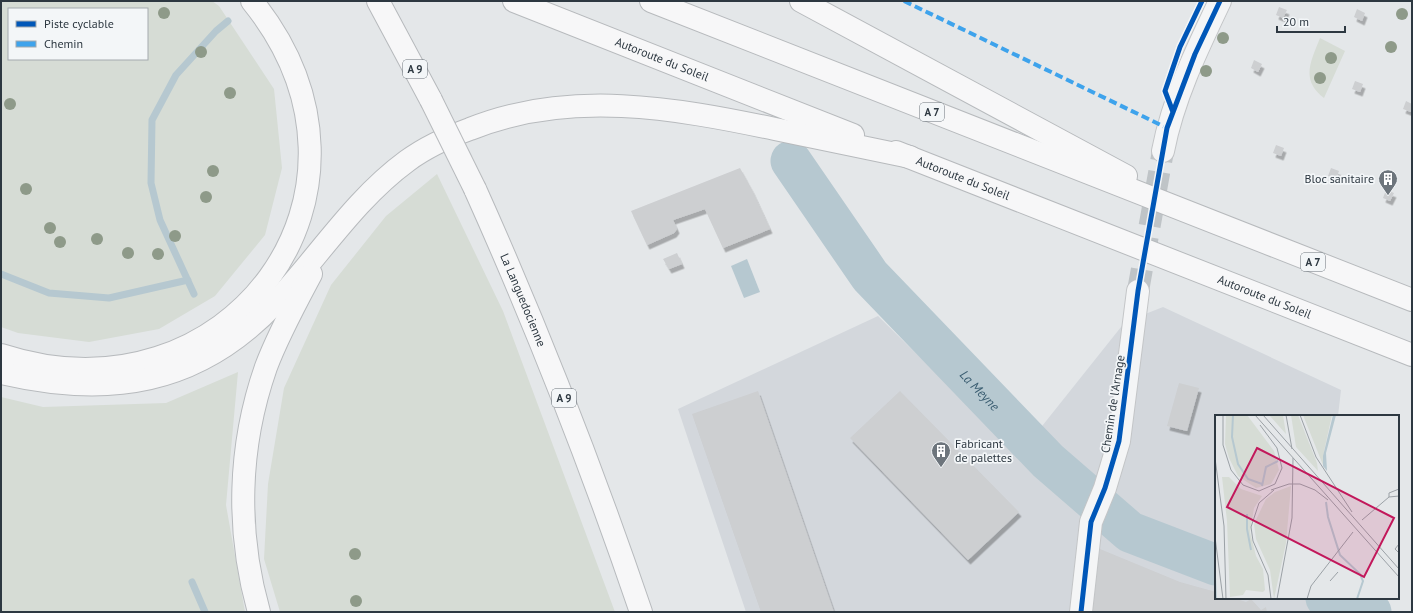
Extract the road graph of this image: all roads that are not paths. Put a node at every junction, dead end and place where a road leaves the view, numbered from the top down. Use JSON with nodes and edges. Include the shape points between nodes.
{"nodes":[{"id":1,"x":252,"y":1,"type":"edge"},
{"id":2,"x":378,"y":1,"type":"edge"},
{"id":3,"x":514,"y":1,"type":"edge"},
{"id":4,"x":651,"y":1,"type":"edge"},
{"id":5,"x":801,"y":1,"type":"edge"},
{"id":6,"x":1220,"y":1,"type":"edge"},
{"id":7,"x":1163,"y":151,"type":"tunnel mouth"},
{"id":8,"x":910,"y":157,"type":"junction"},
{"id":9,"x":1213,"y":223,"type":"junction"},
{"id":10,"x":328,"y":241,"type":"junction"},
{"id":11,"x":1138,"y":291,"type":"tunnel mouth"},
{"id":12,"x":1412,"y":300,"type":"edge"},
{"id":13,"x":1,"y":354,"type":"edge"},
{"id":14,"x":1412,"y":355,"type":"edge"},
{"id":15,"x":1,"y":373,"type":"edge"},
{"id":16,"x":259,"y":612,"type":"edge"},
{"id":17,"x":641,"y":612,"type":"edge"},
{"id":18,"x":1081,"y":612,"type":"edge"}],
"edges":[{"from":1,"to":13,"type":"highway","via":[[263,14],[287,57],[304,101],[309,132],[309,177],[305,201],[299,224],[275,272],[228,321],[194,343],[152,360],[114,366],[66,367],[14,359]]},
{"from":2,"to":17,"type":"highway","name":"La Languedocienne","number":"A 9","bridge":true,"via":[[475,189],[528,309],[562,393]]},
{"from":3,"to":8,"type":"highway","name":"Autoroute du Soleil"},
{"from":4,"to":9,"type":"highway","number":"A 7"},
{"from":5,"to":9,"type":"highway"},
{"from":6,"to":7,"type":"street","via":[[1195,54],[1167,128]]},
{"from":8,"to":10,"type":"highway","via":[[730,120],[649,107],[589,104],[545,109],[501,118],[471,128],[407,161],[382,182]]},
{"from":8,"to":14,"type":"highway","name":"Autoroute du Soleil"},
{"from":9,"to":12,"type":"highway","number":"A 7"},
{"from":10,"to":15,"type":"highway","via":[[276,302],[242,334],[206,358],[180,369],[134,382],[82,386]]},
{"from":10,"to":16,"type":"highway","via":[[277,341],[254,408],[246,444],[243,520],[247,566]]},
{"from":11,"to":18,"type":"street","name":"Chemin de l'Arnage","via":[[1119,442],[1091,522]]}]}
